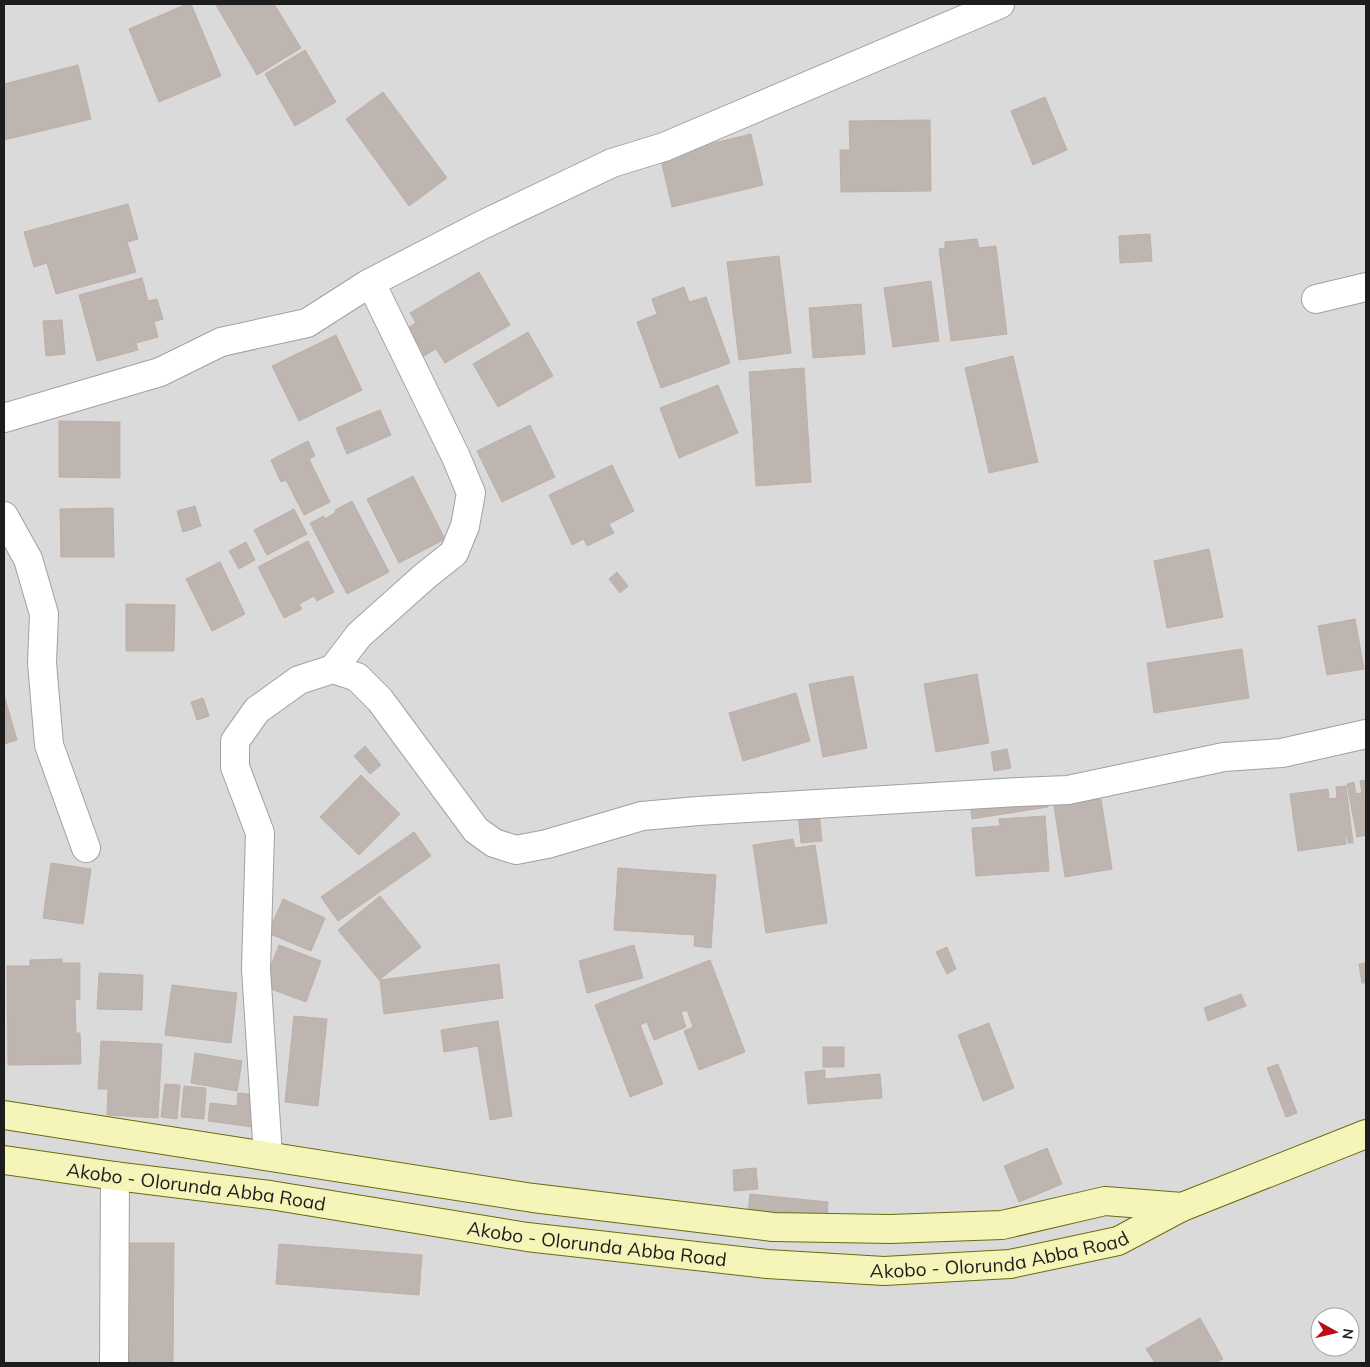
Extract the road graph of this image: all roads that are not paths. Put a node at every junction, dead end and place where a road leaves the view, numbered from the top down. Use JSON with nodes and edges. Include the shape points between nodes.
{"nodes":[{"id":1,"x":1000,"y":4,"type":"edge"},
{"id":2,"x":371,"y":282,"type":"junction"},
{"id":3,"x":1366,"y":288,"type":"edge"},
{"id":4,"x":1316,"y":300,"type":"dead end"},
{"id":5,"x":4,"y":418,"type":"edge"},
{"id":6,"x":4,"y":516,"type":"edge"},
{"id":7,"x":333,"y":669,"type":"junction"},
{"id":8,"x":1366,"y":734,"type":"edge"},
{"id":9,"x":86,"y":848,"type":"dead end"},
{"id":10,"x":4,"y":1115,"type":"edge"},
{"id":11,"x":1366,"y":1134,"type":"edge"},
{"id":12,"x":268,"y":1156,"type":"junction"},
{"id":13,"x":4,"y":1160,"type":"edge"},
{"id":14,"x":365,"y":1172,"type":"junction"},
{"id":15,"x":115,"y":1176,"type":"junction"},
{"id":16,"x":1182,"y":1206,"type":"junction"},
{"id":17,"x":361,"y":1210,"type":"junction"},
{"id":18,"x":114,"y":1363,"type":"edge"}],
"edges":[{"from":1,"to":2,"type":"street","via":[[664,147],[612,163]]},
{"from":2,"to":5,"type":"street","via":[[307,323],[222,342],[160,372]]},
{"from":2,"to":7,"type":"street","via":[[471,493],[465,526],[454,553],[359,635]]},
{"from":3,"to":4,"type":"street"},
{"from":6,"to":9,"type":"street","via":[[28,559],[44,614],[42,663],[49,745]]},
{"from":7,"to":8,"type":"street","via":[[357,677],[380,700],[476,830],[494,843],[516,850],[642,816],[1068,790],[1224,757],[1282,753]]},
{"from":7,"to":12,"type":"street","via":[[299,680],[257,710],[235,741],[235,767],[260,833],[256,970]]},
{"from":10,"to":12,"type":"main road","name":"Akobo - Olorunda Abba Road"},
{"from":11,"to":16,"type":"main road","name":"Akobo - Olorunda Abba Road"},
{"from":12,"to":14,"type":"main road","name":"Akobo - Olorunda Abba Road"},
{"from":13,"to":15,"type":"main road","name":"Akobo - Olorunda Abba Road"},
{"from":14,"to":16,"type":"main road","name":"Akobo - Olorunda Abba Road","via":[[533,1198],[773,1227],[890,1229],[1002,1225],[1105,1201]]},
{"from":14,"to":17,"type":"main road"},
{"from":15,"to":17,"type":"main road","name":"Akobo - Olorunda Abba Road"},
{"from":15,"to":18,"type":"street"},
{"from":16,"to":17,"type":"main road","name":"Akobo - Olorunda Abba Road","via":[[1118,1241],[1100,1245],[1010,1264],[884,1271],[767,1264],[527,1237]]}]}
